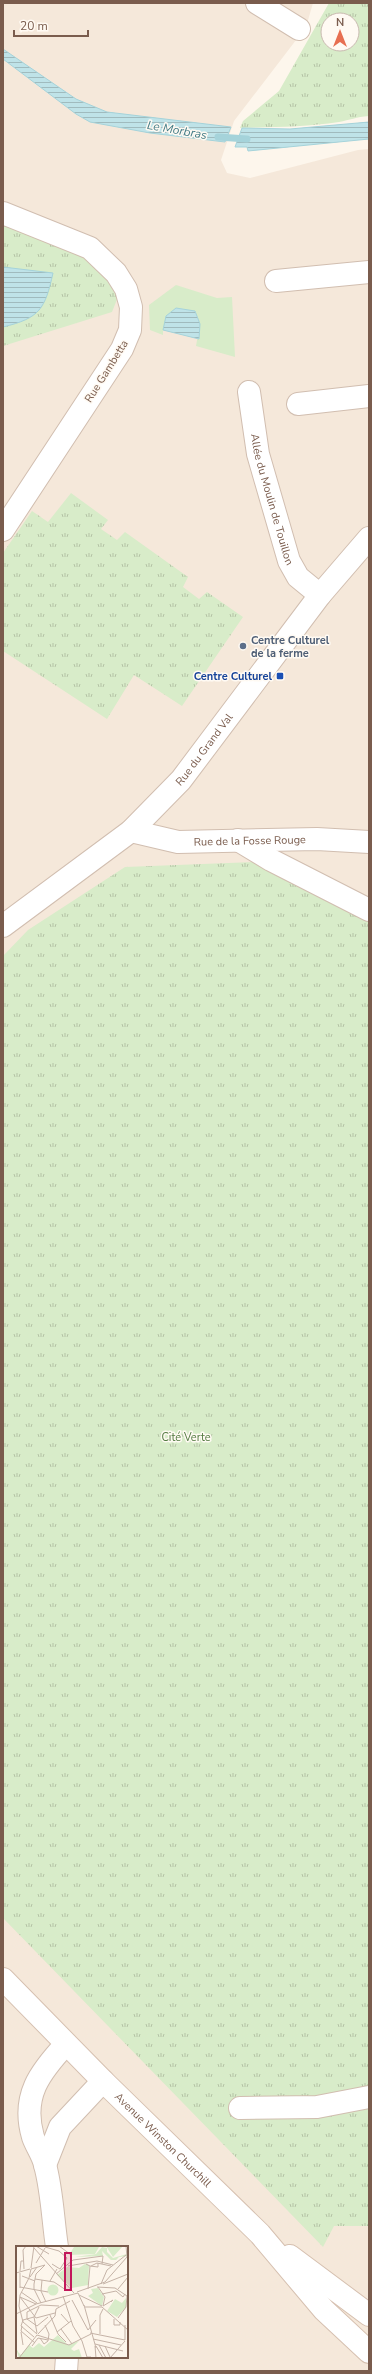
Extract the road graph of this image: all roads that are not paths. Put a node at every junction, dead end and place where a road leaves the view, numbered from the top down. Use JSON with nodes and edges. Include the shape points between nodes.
{"nodes":[{"id":1,"x":257,"y":3,"type":"edge"},
{"id":2,"x":299,"y":30,"type":"dead end"},
{"id":3,"x":3,"y":213,"type":"edge"},
{"id":4,"x":369,"y":272,"type":"edge"},
{"id":5,"x":276,"y":281,"type":"dead end"},
{"id":6,"x":249,"y":392,"type":"dead end"},
{"id":7,"x":369,"y":396,"type":"edge"},
{"id":8,"x":298,"y":404,"type":"dead end"},
{"id":9,"x":3,"y":530,"type":"edge"},
{"id":10,"x":369,"y":538,"type":"edge"},
{"id":11,"x":320,"y":595,"type":"junction"},
{"id":12,"x":131,"y":831,"type":"junction"},
{"id":13,"x":238,"y":840,"type":"junction"},
{"id":14,"x":369,"y":842,"type":"edge"},
{"id":15,"x":369,"y":910,"type":"edge"},
{"id":16,"x":3,"y":926,"type":"edge"},
{"id":17,"x":3,"y":1978,"type":"edge"},
{"id":18,"x":66,"y":2044,"type":"junction"},
{"id":19,"x":103,"y":2081,"type":"junction"},
{"id":20,"x":369,"y":2097,"type":"edge"},
{"id":21,"x":240,"y":2108,"type":"dead end"},
{"id":22,"x":45,"y":2165,"type":"junction"},
{"id":23,"x":260,"y":2234,"type":"junction"},
{"id":24,"x":57,"y":2246,"type":"edge"},
{"id":25,"x":369,"y":2315,"type":"edge"},
{"id":26,"x":369,"y":2352,"type":"edge"},
{"id":27,"x":67,"y":2358,"type":"edge"},
{"id":28,"x":66,"y":2371,"type":"edge"}],
"edges":[{"from":1,"to":2,"type":"street"},
{"from":3,"to":9,"type":"street","name":"Rue Gambetta","via":[[90,248],[116,273],[126,289],[131,307],[130,330],[122,349]]},
{"from":4,"to":5,"type":"street"},
{"from":6,"to":11,"type":"street","name":"Allée du Moulin de Touillon","via":[[258,454],[289,561],[298,577]]},
{"from":7,"to":8,"type":"street"},
{"from":10,"to":11,"type":"street","name":"Rue du Grand Val"},
{"from":11,"to":12,"type":"street","name":"Rue du Grand Val","via":[[194,765]]},
{"from":12,"to":13,"type":"street","name":"Rue de la Fosse Rouge","via":[[178,842]]},
{"from":12,"to":16,"type":"street","name":"Rue du Grand Val"},
{"from":13,"to":14,"type":"street","name":"Rue de la Fosse Rouge","via":[[317,839]]},
{"from":13,"to":15,"type":"street","via":[[271,860]]},
{"from":17,"to":18,"type":"street","name":"Avenue Winston Churchill"},
{"from":18,"to":19,"type":"street","name":"Avenue Winston Churchill"},
{"from":18,"to":22,"type":"street","via":[[43,2070],[31,2093],[33,2136]]},
{"from":19,"to":22,"type":"street","via":[[60,2127]]},
{"from":19,"to":23,"type":"street","name":"Avenue Winston Churchill"},
{"from":20,"to":21,"type":"street","via":[[317,2107]]},
{"from":22,"to":24,"type":"street"},
{"from":23,"to":25,"type":"street","name":"Avenue Winston Churchill"},
{"from":23,"to":26,"type":"street","name":"Avenue Winston Churchill","via":[[324,2310]]},
{"from":27,"to":28,"type":"street"}]}
